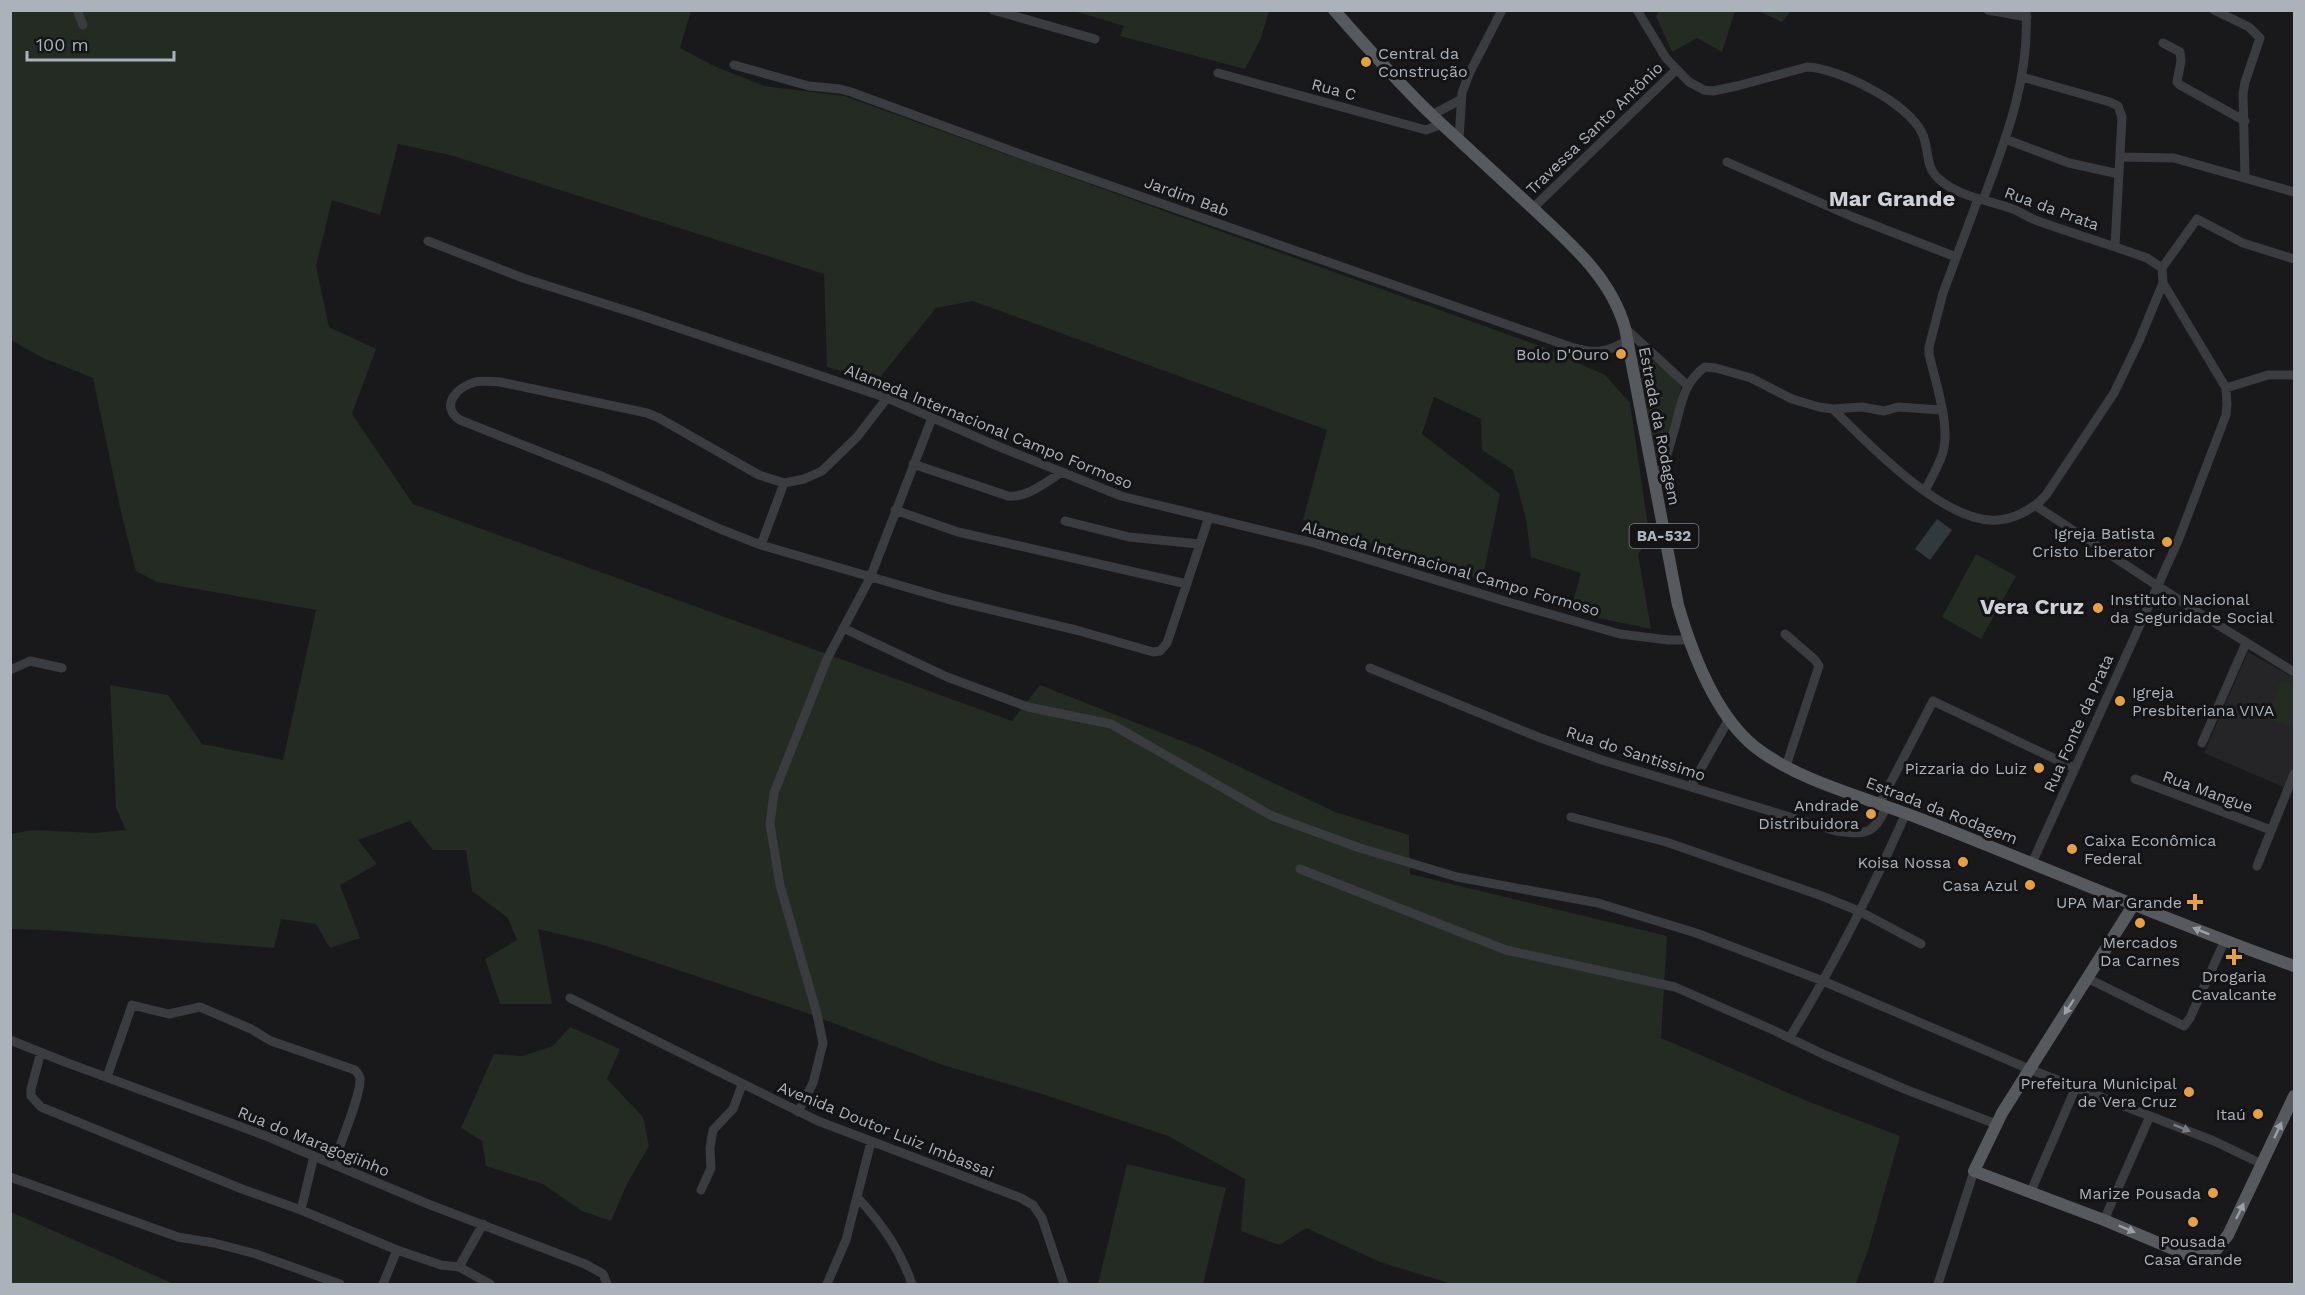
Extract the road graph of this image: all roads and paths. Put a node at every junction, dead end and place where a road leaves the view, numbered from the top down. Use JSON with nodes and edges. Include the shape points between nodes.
{"nodes":[{"id":1,"x":77,"y":10,"type":"edge"},
{"id":2,"x":993,"y":10,"type":"edge"},
{"id":3,"x":1334,"y":10,"type":"edge"},
{"id":4,"x":1502,"y":10,"type":"edge"},
{"id":5,"x":1637,"y":10,"type":"edge"},
{"id":6,"x":1988,"y":10,"type":"edge"},
{"id":7,"x":2214,"y":10,"type":"edge"},
{"id":8,"x":1016,"y":14,"type":"edge"},
{"id":9,"x":2027,"y":14,"type":"edge"},
{"id":10,"x":83,"y":25,"type":"dead end"},
{"id":11,"x":1095,"y":39,"type":"dead end"},
{"id":12,"x":2163,"y":43,"type":"dead end"},
{"id":13,"x":734,"y":65,"type":"dead end"},
{"id":14,"x":1676,"y":70,"type":"junction"},
{"id":15,"x":1218,"y":73,"type":"dead end"},
{"id":16,"x":2022,"y":78,"type":"junction"},
{"id":17,"x":1460,"y":100,"type":"junction"},
{"id":18,"x":1432,"y":115,"type":"junction"},
{"id":19,"x":2245,"y":121,"type":"junction"},
{"id":20,"x":1442,"y":124,"type":"junction"},
{"id":21,"x":1459,"y":139,"type":"junction"},
{"id":22,"x":2006,"y":139,"type":"junction"},
{"id":23,"x":2121,"y":157,"type":"junction"},
{"id":24,"x":1727,"y":162,"type":"dead end"},
{"id":25,"x":2119,"y":174,"type":"junction"},
{"id":26,"x":2245,"y":178,"type":"junction"},
{"id":27,"x":2295,"y":192,"type":"edge"},
{"id":28,"x":1981,"y":200,"type":"junction"},
{"id":29,"x":1533,"y":208,"type":"junction"},
{"id":30,"x":428,"y":241,"type":"dead end"},
{"id":31,"x":2115,"y":246,"type":"junction"},
{"id":32,"x":1956,"y":257,"type":"junction"},
{"id":33,"x":2295,"y":259,"type":"edge"},
{"id":34,"x":2162,"y":268,"type":"junction"},
{"id":35,"x":2163,"y":283,"type":"junction"},
{"id":36,"x":1626,"y":334,"type":"junction"},
{"id":37,"x":2295,"y":375,"type":"edge"},
{"id":38,"x":1687,"y":385,"type":"junction"},
{"id":39,"x":2226,"y":388,"type":"junction"},
{"id":40,"x":887,"y":398,"type":"junction"},
{"id":41,"x":1833,"y":409,"type":"junction"},
{"id":42,"x":1941,"y":410,"type":"junction"},
{"id":43,"x":932,"y":418,"type":"junction"},
{"id":44,"x":913,"y":464,"type":"junction"},
{"id":45,"x":1062,"y":472,"type":"junction"},
{"id":46,"x":784,"y":483,"type":"junction"},
{"id":47,"x":1925,"y":490,"type":"junction"},
{"id":48,"x":1655,"y":491,"type":"junction"},
{"id":49,"x":2036,"y":506,"type":"junction"},
{"id":50,"x":895,"y":510,"type":"junction"},
{"id":51,"x":1209,"y":517,"type":"junction"},
{"id":52,"x":1065,"y":521,"type":"dead end"},
{"id":53,"x":1199,"y":544,"type":"junction"},
{"id":54,"x":761,"y":545,"type":"junction"},
{"id":55,"x":870,"y":578,"type":"junction"},
{"id":56,"x":1187,"y":584,"type":"junction"},
{"id":57,"x":2158,"y":586,"type":"junction"},
{"id":58,"x":843,"y":628,"type":"junction"},
{"id":59,"x":1785,"y":634,"type":"dead end"},
{"id":60,"x":1688,"y":640,"type":"junction"},
{"id":61,"x":2246,"y":643,"type":"junction"},
{"id":62,"x":62,"y":668,"type":"dead end"},
{"id":63,"x":1370,"y":668,"type":"dead end"},
{"id":64,"x":10,"y":669,"type":"edge"},
{"id":65,"x":2295,"y":672,"type":"edge"},
{"id":66,"x":1729,"y":719,"type":"junction"},
{"id":67,"x":2202,"y":743,"type":"dead end"},
{"id":68,"x":1785,"y":766,"type":"junction"},
{"id":69,"x":2074,"y":768,"type":"junction"},
{"id":70,"x":2295,"y":774,"type":"edge"},
{"id":71,"x":2134,"y":779,"type":"dead end"},
{"id":72,"x":1691,"y":786,"type":"junction"},
{"id":73,"x":1884,"y":805,"type":"junction"},
{"id":74,"x":1906,"y":813,"type":"junction"},
{"id":75,"x":1571,"y":817,"type":"dead end"},
{"id":76,"x":2271,"y":830,"type":"junction"},
{"id":77,"x":2032,"y":863,"type":"junction"},
{"id":78,"x":2257,"y":866,"type":"dead end"},
{"id":79,"x":1300,"y":869,"type":"dead end"},
{"id":80,"x":2134,"y":904,"type":"junction"},
{"id":81,"x":1861,"y":912,"type":"junction"},
{"id":82,"x":2225,"y":940,"type":"junction"},
{"id":83,"x":1921,"y":944,"type":"dead end"},
{"id":84,"x":2295,"y":966,"type":"edge"},
{"id":85,"x":2087,"y":978,"type":"junction"},
{"id":86,"x":1823,"y":981,"type":"junction"},
{"id":87,"x":570,"y":998,"type":"dead end"},
{"id":88,"x":1790,"y":1038,"type":"junction"},
{"id":89,"x":10,"y":1040,"type":"edge"},
{"id":90,"x":41,"y":1052,"type":"junction"},
{"id":91,"x":2029,"y":1069,"type":"junction"},
{"id":92,"x":107,"y":1077,"type":"junction"},
{"id":93,"x":742,"y":1085,"type":"junction"},
{"id":94,"x":2076,"y":1087,"type":"junction"},
{"id":95,"x":2295,"y":1096,"type":"edge"},
{"id":96,"x":798,"y":1112,"type":"junction"},
{"id":97,"x":2150,"y":1116,"type":"junction"},
{"id":98,"x":1996,"y":1124,"type":"junction"},
{"id":99,"x":871,"y":1142,"type":"junction"},
{"id":100,"x":314,"y":1156,"type":"junction"},
{"id":101,"x":333,"y":1164,"type":"junction"},
{"id":102,"x":2262,"y":1164,"type":"junction"},
{"id":103,"x":1974,"y":1171,"type":"junction"},
{"id":104,"x":10,"y":1177,"type":"edge"},
{"id":105,"x":701,"y":1190,"type":"dead end"},
{"id":106,"x":2031,"y":1191,"type":"junction"},
{"id":107,"x":858,"y":1198,"type":"junction"},
{"id":108,"x":301,"y":1210,"type":"junction"},
{"id":109,"x":2104,"y":1220,"type":"junction"},
{"id":110,"x":483,"y":1224,"type":"junction"},
{"id":111,"x":397,"y":1250,"type":"junction"},
{"id":112,"x":459,"y":1267,"type":"junction"},
{"id":113,"x":340,"y":1284,"type":"edge"},
{"id":114,"x":383,"y":1284,"type":"edge"},
{"id":115,"x":489,"y":1284,"type":"edge"},
{"id":116,"x":607,"y":1284,"type":"edge"},
{"id":117,"x":827,"y":1284,"type":"edge"},
{"id":118,"x":912,"y":1284,"type":"edge"},
{"id":119,"x":1064,"y":1284,"type":"edge"},
{"id":120,"x":1938,"y":1284,"type":"edge"}],
"edges":[{"from":1,"to":10,"type":"street"},
{"from":2,"to":8,"type":"street"},
{"from":3,"to":18,"type":"main road","name":"Estrada da Rodagem","number":"BA-532"},
{"from":4,"to":17,"type":"street"},
{"from":5,"to":14,"type":"street","name":"Rua da Prata"},
{"from":6,"to":9,"type":"street"},
{"from":7,"to":19,"type":"street","via":[[2249,27],[2260,38],[2245,82]]},
{"from":8,"to":11,"type":"street"},
{"from":9,"to":16,"type":"street"},
{"from":12,"to":19,"type":"street","via":[[2180,52],[2180,85]]},
{"from":13,"to":36,"type":"street","name":"Jardim Bab","via":[[809,86],[840,88],[1571,348],[1602,352],[1616,348]]},
{"from":14,"to":28,"type":"street","name":"Rua da Prata","via":[[1697,87],[1713,91],[1807,67],[1837,74],[1886,98],[1906,113],[1922,132],[1931,171],[1956,191]]},
{"from":14,"to":29,"type":"street","name":"Travessa Santo Antônio"},
{"from":15,"to":20,"type":"street","name":"Rua C","via":[[1426,130]]},
{"from":16,"to":22,"type":"street"},
{"from":16,"to":23,"type":"street","via":[[2118,106],[2122,117]]},
{"from":17,"to":18,"type":"street"},
{"from":17,"to":21,"type":"street"},
{"from":18,"to":20,"type":"main road","name":"Estrada da Rodagem","number":"BA-532"},
{"from":19,"to":26,"type":"street"},
{"from":20,"to":21,"type":"main road","name":"Estrada da Rodagem","number":"BA-532"},
{"from":21,"to":29,"type":"main road","name":"Estrada da Rodagem","number":"BA-532"},
{"from":22,"to":25,"type":"street","via":[[2069,163]]},
{"from":22,"to":28,"type":"street"},
{"from":23,"to":25,"type":"street"},
{"from":23,"to":26,"type":"street","via":[[2174,158]]},
{"from":24,"to":32,"type":"street"},
{"from":25,"to":31,"type":"street"},
{"from":26,"to":27,"type":"street"},
{"from":28,"to":31,"type":"street","name":"Rua da Prata"},
{"from":28,"to":32,"type":"street"},
{"from":29,"to":36,"type":"main road","name":"Estrada da Rodagem","number":"BA-532","via":[[1590,264],[1616,302]]},
{"from":30,"to":40,"type":"street","name":"Alameda Internacional Campo Formoso","via":[[523,278]]},
{"from":31,"to":34,"type":"street"},
{"from":32,"to":42,"type":"street","via":[[1929,347]]},
{"from":33,"to":34,"type":"street","via":[[2243,243],[2197,219]]},
{"from":34,"to":35,"type":"street"},
{"from":35,"to":39,"type":"street"},
{"from":35,"to":49,"type":"street","via":[[2114,393]]},
{"from":36,"to":38,"type":"street"},
{"from":36,"to":48,"type":"main road","name":"Estrada da Rodagem","number":"BA-532"},
{"from":37,"to":39,"type":"street","via":[[2268,375]]},
{"from":38,"to":41,"type":"street","via":[[1705,367],[1716,368],[1760,381],[1799,401]]},
{"from":38,"to":48,"type":"street"},
{"from":39,"to":57,"type":"street","name":"Rua Fonte da Prata","via":[[2226,415]]},
{"from":40,"to":43,"type":"street","name":"Alameda Internacional Campo Formoso"},
{"from":40,"to":46,"type":"street","via":[[850,445],[822,471]]},
{"from":41,"to":42,"type":"street","via":[[1862,407],[1884,411],[1904,406]]},
{"from":41,"to":47,"type":"street","via":[[1893,466]]},
{"from":42,"to":47,"type":"street","via":[[1944,448]]},
{"from":43,"to":44,"type":"street"},
{"from":43,"to":45,"type":"street","name":"Alameda Internacional Campo Formoso"},
{"from":44,"to":45,"type":"street","via":[[1016,497]]},
{"from":44,"to":50,"type":"street"},
{"from":45,"to":51,"type":"street","name":"Alameda Internacional Campo Formoso","via":[[1122,496]]},
{"from":46,"to":54,"type":"street"},
{"from":46,"to":54,"type":"street","via":[[759,475],[659,418],[632,409],[501,382],[476,382],[453,396],[450,407],[460,420]]},
{"from":47,"to":49,"type":"street","via":[[1964,512],[1990,520]]},
{"from":48,"to":60,"type":"main road","name":"Estrada da Rodagem","number":"BA-532"},
{"from":49,"to":57,"type":"street"},
{"from":50,"to":55,"type":"street"},
{"from":50,"to":56,"type":"street","via":[[977,537]]},
{"from":51,"to":53,"type":"street"},
{"from":51,"to":60,"type":"street","name":"Alameda Internacional Campo Formoso","via":[[1366,557],[1620,633]]},
{"from":52,"to":53,"type":"street","via":[[1129,537]]},
{"from":53,"to":56,"type":"street"},
{"from":54,"to":55,"type":"street"},
{"from":55,"to":56,"type":"street","via":[[1153,652],[1167,643]]},
{"from":55,"to":58,"type":"street"},
{"from":57,"to":61,"type":"street"},
{"from":57,"to":69,"type":"street","name":"Rua Fonte da Prata"},
{"from":58,"to":86,"type":"street","via":[[946,677],[1018,703],[1111,723],[1272,816],[1360,848],[1456,877],[1633,913]]},
{"from":58,"to":96,"type":"street","via":[[780,776],[772,808],[780,885],[823,1043],[813,1083]]},
{"from":59,"to":68,"type":"street","via":[[1819,666]]},
{"from":60,"to":66,"type":"main road","name":"Estrada da Rodagem","number":"BA-532"},
{"from":61,"to":65,"type":"street"},
{"from":61,"to":67,"type":"street"},
{"from":62,"to":64,"type":"street","via":[[30,661]]},
{"from":63,"to":72,"type":"street","name":"Rua do Santissimo","via":[[1538,738]]},
{"from":66,"to":68,"type":"main road","name":"Estrada da Rodagem","number":"BA-532","via":[[1754,746]]},
{"from":66,"to":72,"type":"street"},
{"from":68,"to":73,"type":"main road","name":"Estrada da Rodagem","number":"BA-532"},
{"from":69,"to":73,"type":"street","name":"Rua do Santissimo","via":[[1933,701]]},
{"from":69,"to":77,"type":"street","name":"Rua Fonte da Prata"},
{"from":70,"to":76,"type":"street"},
{"from":71,"to":76,"type":"street","name":"Rua Mangue"},
{"from":72,"to":73,"type":"street","name":"Rua do Santissimo","via":[[1836,831],[1859,834],[1876,827]]},
{"from":73,"to":74,"type":"main road","name":"Estrada da Rodagem","number":"BA-532"},
{"from":74,"to":77,"type":"main road","name":"Estrada da Rodagem","number":"BA-532"},
{"from":74,"to":81,"type":"street"},
{"from":75,"to":81,"type":"street","via":[[1666,842]]},
{"from":76,"to":78,"type":"street"},
{"from":77,"to":80,"type":"main road","name":"Estrada da Rodagem","number":"BA-532"},
{"from":79,"to":88,"type":"street","via":[[1506,950],[1675,987]]},
{"from":82,"to":80,"type":"main road","number":"BA-532","one_way":true},
{"from":80,"to":85,"type":"main road"},
{"from":81,"to":83,"type":"street"},
{"from":81,"to":86,"type":"street"},
{"from":82,"to":84,"type":"main road","number":"BA-532"},
{"from":82,"to":85,"type":"street","via":[[2184,1026]]},
{"from":85,"to":91,"type":"main road","one_way":true},
{"from":86,"to":88,"type":"street"},
{"from":86,"to":91,"type":"street"},
{"from":87,"to":93,"type":"street","name":"Avenida Doutor Luiz Imbassai"},
{"from":88,"to":98,"type":"street"},
{"from":89,"to":90,"type":"street","name":"Rua do Maragogiinho"},
{"from":90,"to":92,"type":"street","name":"Rua do Maragogiinho"},
{"from":90,"to":108,"type":"street","via":[[31,1089],[31,1096],[41,1107]]},
{"from":91,"to":94,"type":"street"},
{"from":91,"to":98,"type":"main road"},
{"from":92,"to":100,"type":"street","name":"Rua do Maragogiinho"},
{"from":92,"to":101,"type":"street","via":[[132,1005],[169,1014],[200,1007],[217,1012],[271,1041],[358,1073],[355,1103]]},
{"from":93,"to":96,"type":"street","name":"Avenida Doutor Luiz Imbassai"},
{"from":93,"to":105,"type":"street","via":[[733,1109],[712,1130],[711,1168]]},
{"from":94,"to":97,"type":"street"},
{"from":94,"to":106,"type":"street"},
{"from":102,"to":95,"type":"main road","one_way":true},
{"from":96,"to":99,"type":"street","name":"Avenida Doutor Luiz Imbassai"},
{"from":97,"to":102,"type":"street","one_way":true},
{"from":97,"to":109,"type":"street"},
{"from":98,"to":103,"type":"main road"},
{"from":99,"to":107,"type":"street"},
{"from":99,"to":119,"type":"street","name":"Avenida Doutor Luiz Imbassai","via":[[1021,1198],[1033,1206],[1046,1225]]},
{"from":100,"to":101,"type":"street","name":"Rua do Maragogiinho"},
{"from":100,"to":108,"type":"street"},
{"from":101,"to":110,"type":"street","name":"Rua do Maragogiinho"},
{"from":109,"to":102,"type":"main road","one_way":true,"via":[[2185,1254],[2213,1254],[2228,1235]]},
{"from":103,"to":106,"type":"main road"},
{"from":103,"to":120,"type":"street"},
{"from":104,"to":113,"type":"street","via":[[178,1237],[256,1254]]},
{"from":106,"to":109,"type":"main road"},
{"from":107,"to":117,"type":"street"},
{"from":107,"to":118,"type":"street","via":[[890,1236]]},
{"from":108,"to":111,"type":"street"},
{"from":110,"to":112,"type":"street"},
{"from":110,"to":116,"type":"street","name":"Rua do Maragogiinho","via":[[585,1264],[603,1274]]},
{"from":111,"to":112,"type":"street"},
{"from":111,"to":114,"type":"street"},
{"from":112,"to":115,"type":"street"}]}
